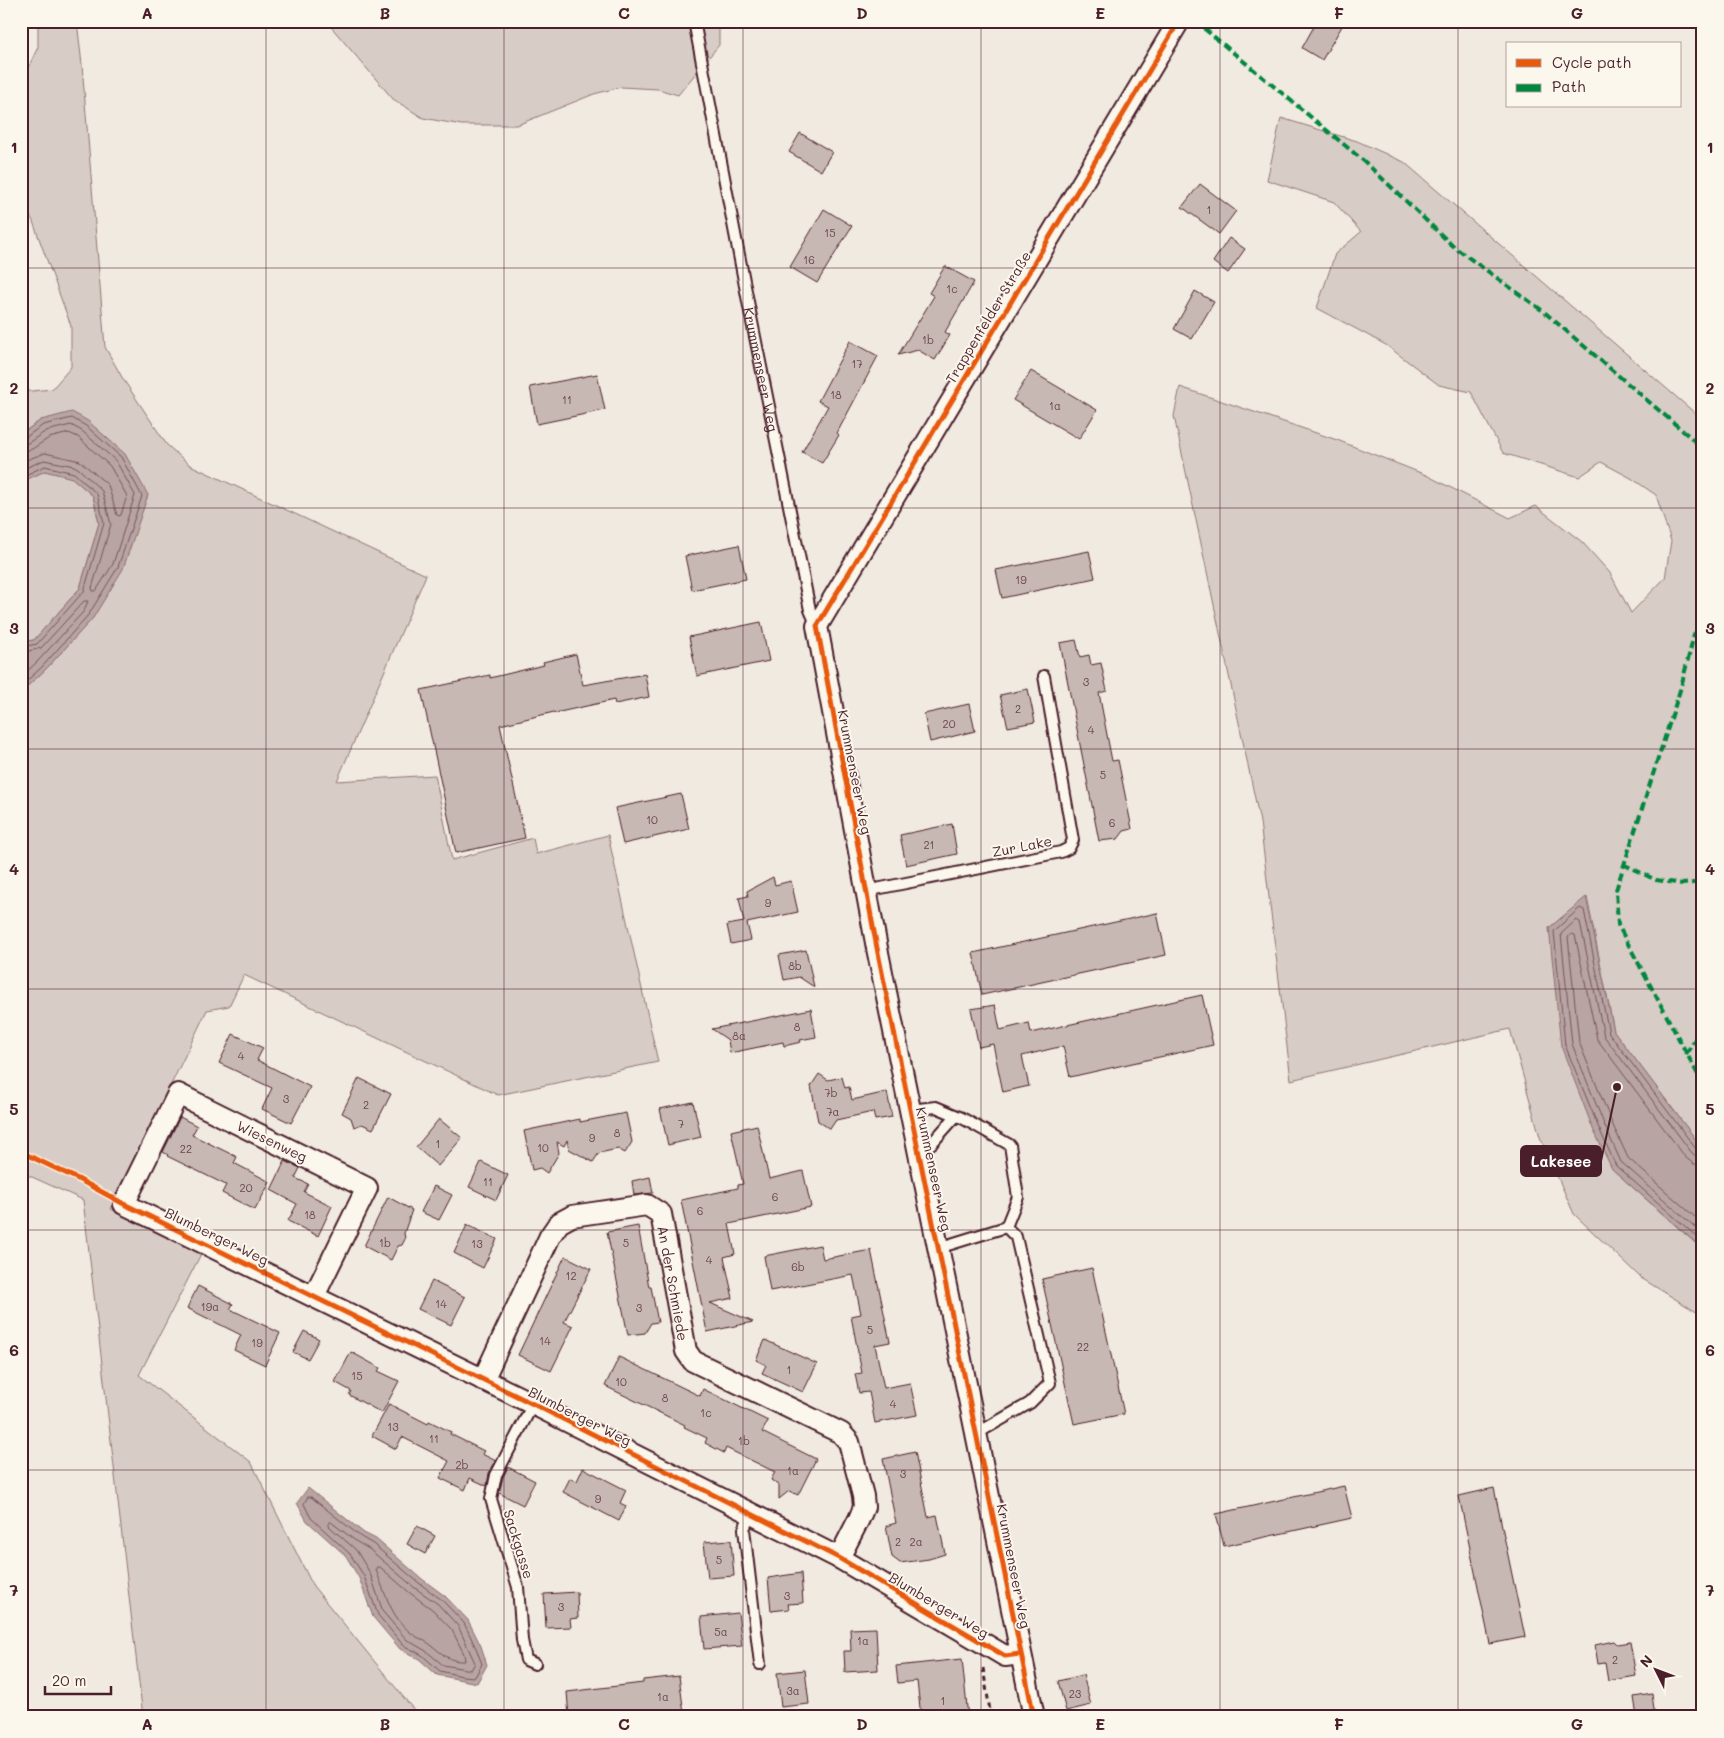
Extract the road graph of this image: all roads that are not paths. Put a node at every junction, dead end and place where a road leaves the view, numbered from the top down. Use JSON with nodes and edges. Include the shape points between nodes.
{"nodes":[{"id":1,"x":694,"y":21,"type":"edge"},
{"id":2,"x":1179,"y":21,"type":"edge"},
{"id":3,"x":817,"y":626,"type":"junction"},
{"id":4,"x":1044,"y":676,"type":"dead end"},
{"id":5,"x":866,"y":891,"type":"junction"},
{"id":6,"x":910,"y":1110,"type":"junction"},
{"id":7,"x":956,"y":1116,"type":"junction"},
{"id":8,"x":919,"y":1153,"type":"junction"},
{"id":9,"x":124,"y":1204,"type":"joint"},
{"id":10,"x":1006,"y":1227,"type":"junction"},
{"id":11,"x":938,"y":1248,"type":"junction"},
{"id":12,"x":314,"y":1296,"type":"junction"},
{"id":13,"x":483,"y":1380,"type":"junction"},
{"id":14,"x":533,"y":1404,"type":"junction"},
{"id":15,"x":976,"y":1434,"type":"junction"},
{"id":16,"x":750,"y":1515,"type":"junction"},
{"id":17,"x":839,"y":1558,"type":"junction"},
{"id":18,"x":1020,"y":1654,"type":"junction"},
{"id":19,"x":535,"y":1664,"type":"dead end"},
{"id":20,"x":760,"y":1664,"type":"dead end"},
{"id":21,"x":1034,"y":1717,"type":"edge"}],
"edges":[{"from":1,"to":3,"type":"lane","name":"Krummenseer Weg","via":[[760,366],[810,610]]},
{"from":2,"to":3,"type":"street","name":"Trappenfelder Straße"},
{"from":3,"to":5,"type":"street","name":"Krummenseer Weg"},
{"from":4,"to":5,"type":"lane","name":"Zur Lake","via":[[1074,840],[1069,848]]},
{"from":5,"to":6,"type":"street","name":"Krummenseer Weg"},
{"from":6,"to":7,"type":"lane","via":[[936,1108]]},
{"from":6,"to":8,"type":"street","name":"Krummenseer Weg"},
{"from":7,"to":8,"type":"lane"},
{"from":7,"to":10,"type":"lane","via":[[1010,1146],[1018,1197]]},
{"from":8,"to":11,"type":"street","name":"Krummenseer Weg"},
{"from":9,"to":12,"type":"street","name":"Blumberger Weg"},
{"from":9,"to":12,"type":"street","name":"Wiesenweg","via":[[178,1094],[367,1188]]},
{"from":10,"to":11,"type":"lane"},
{"from":10,"to":15,"type":"lane","via":[[1016,1237],[1050,1383],[1030,1403]]},
{"from":11,"to":15,"type":"street","name":"Krummenseer Weg"},
{"from":12,"to":13,"type":"street","name":"Blumberger Weg"},
{"from":13,"to":14,"type":"street","name":"Blumberger Weg"},
{"from":13,"to":17,"type":"street","name":"An der Schmiede","via":[[559,1223],[572,1216],[647,1205],[661,1214],[686,1351],[693,1362],[841,1434],[849,1442],[864,1507]]},
{"from":14,"to":16,"type":"street","name":"Blumberger Weg"},
{"from":14,"to":19,"type":"lane","name":"Sackgasse","via":[[496,1475],[491,1499],[518,1587],[526,1660]]},
{"from":15,"to":18,"type":"street","name":"Krummenseer Weg"},
{"from":16,"to":17,"type":"street","name":"Blumberger Weg"},
{"from":16,"to":20,"type":"lane","via":[[744,1530]]},
{"from":17,"to":18,"type":"street","name":"Blumberger Weg","via":[[1005,1656]]},
{"from":18,"to":21,"type":"street","name":"Krummenseer Weg"}]}
